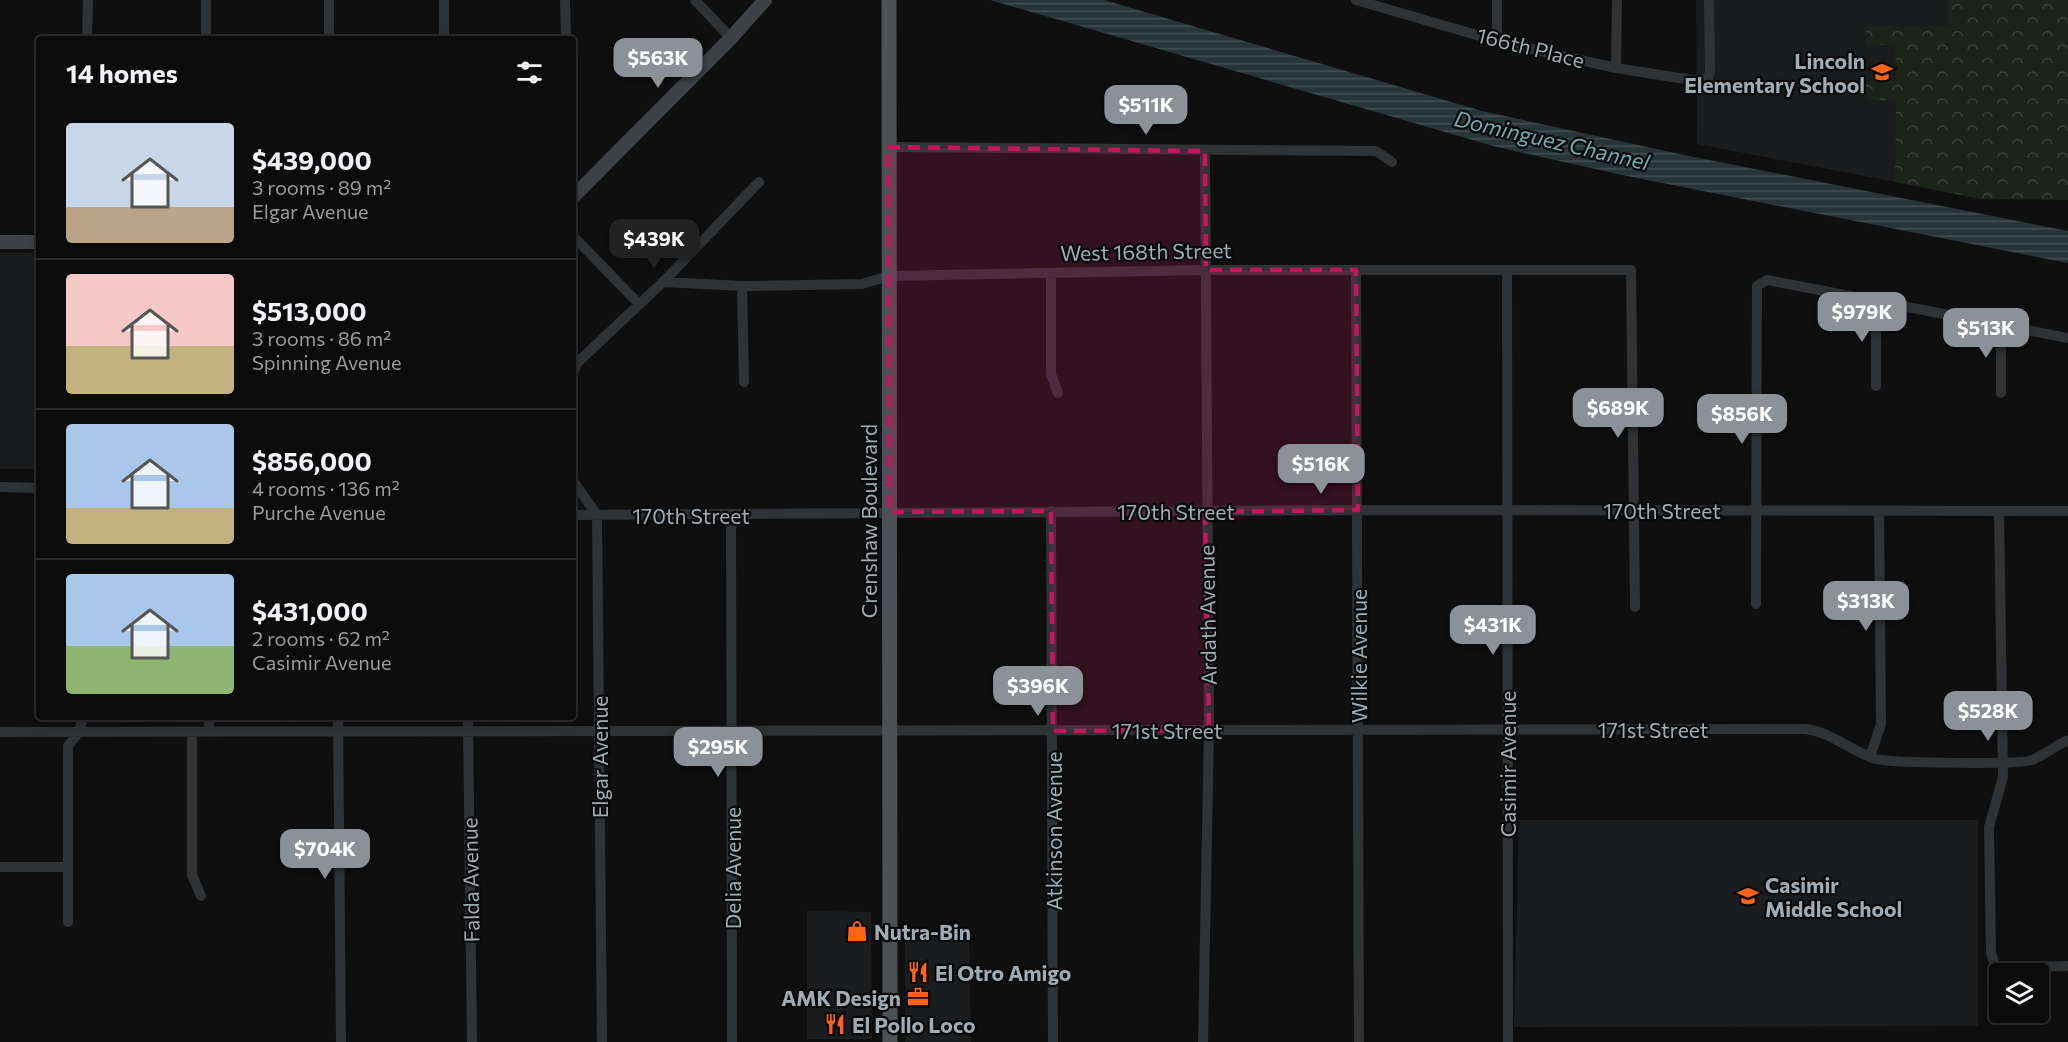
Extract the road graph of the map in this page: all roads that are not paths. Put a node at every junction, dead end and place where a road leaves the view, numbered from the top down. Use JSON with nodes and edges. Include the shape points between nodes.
{"nodes":[{"id":1,"x":88,"y":0,"type":"edge"},
{"id":2,"x":206,"y":0,"type":"edge"},
{"id":3,"x":329,"y":0,"type":"edge"},
{"id":4,"x":444,"y":0,"type":"edge"},
{"id":5,"x":565,"y":0,"type":"edge"},
{"id":6,"x":695,"y":0,"type":"edge"},
{"id":7,"x":765,"y":0,"type":"edge"},
{"id":8,"x":889,"y":0,"type":"edge"},
{"id":9,"x":1356,"y":0,"type":"edge"},
{"id":10,"x":1497,"y":0,"type":"edge"},
{"id":11,"x":1617,"y":0,"type":"edge"},
{"id":12,"x":1709,"y":0,"type":"edge"},
{"id":13,"x":87,"y":36,"type":"edge"},
{"id":14,"x":206,"y":36,"type":"edge"},
{"id":15,"x":329,"y":36,"type":"edge"},
{"id":16,"x":444,"y":36,"type":"edge"},
{"id":17,"x":566,"y":36,"type":"edge"},
{"id":18,"x":731,"y":38,"type":"junction"},
{"id":19,"x":1497,"y":41,"type":"junction"},
{"id":20,"x":1616,"y":68,"type":"junction"},
{"id":21,"x":888,"y":147,"type":"junction"},
{"id":22,"x":1205,"y":151,"type":"junction"},
{"id":23,"x":1392,"y":162,"type":"dead end"},
{"id":24,"x":759,"y":182,"type":"dead end"},
{"id":25,"x":576,"y":188,"type":"edge"},
{"id":26,"x":576,"y":239,"type":"edge"},
{"id":27,"x":0,"y":242,"type":"edge"},
{"id":28,"x":36,"y":242,"type":"edge"},
{"id":29,"x":1206,"y":270,"type":"junction"},
{"id":30,"x":1356,"y":270,"type":"junction"},
{"id":31,"x":1507,"y":270,"type":"junction"},
{"id":32,"x":1051,"y":274,"type":"junction"},
{"id":33,"x":889,"y":276,"type":"junction"},
{"id":34,"x":663,"y":282,"type":"junction"},
{"id":35,"x":742,"y":286,"type":"junction"},
{"id":36,"x":1876,"y":301,"type":"junction"},
{"id":37,"x":639,"y":304,"type":"junction"},
{"id":38,"x":2001,"y":326,"type":"junction"},
{"id":39,"x":2068,"y":338,"type":"edge"},
{"id":40,"x":576,"y":366,"type":"edge"},
{"id":41,"x":744,"y":382,"type":"dead end"},
{"id":42,"x":1876,"y":386,"type":"dead end"},
{"id":43,"x":1058,"y":393,"type":"dead end"},
{"id":44,"x":2001,"y":393,"type":"dead end"},
{"id":45,"x":576,"y":485,"type":"edge"},
{"id":46,"x":0,"y":487,"type":"edge"},
{"id":47,"x":36,"y":488,"type":"edge"},
{"id":48,"x":1358,"y":510,"type":"junction"},
{"id":49,"x":1507,"y":510,"type":"junction"},
{"id":50,"x":1632,"y":510,"type":"junction"},
{"id":51,"x":1756,"y":510,"type":"junction"},
{"id":52,"x":1879,"y":511,"type":"junction"},
{"id":53,"x":1999,"y":511,"type":"junction"},
{"id":54,"x":2068,"y":511,"type":"edge"},
{"id":55,"x":1052,"y":512,"type":"junction"},
{"id":56,"x":1205,"y":512,"type":"junction"},
{"id":57,"x":890,"y":513,"type":"junction"},
{"id":58,"x":731,"y":514,"type":"junction"},
{"id":59,"x":576,"y":515,"type":"edge"},
{"id":60,"x":597,"y":515,"type":"junction"},
{"id":61,"x":1756,"y":604,"type":"dead end"},
{"id":62,"x":1635,"y":607,"type":"dead end"},
{"id":63,"x":82,"y":720,"type":"edge"},
{"id":64,"x":209,"y":720,"type":"edge"},
{"id":65,"x":338,"y":720,"type":"edge"},
{"id":66,"x":468,"y":720,"type":"edge"},
{"id":67,"x":1507,"y":729,"type":"junction"},
{"id":68,"x":732,"y":730,"type":"junction"},
{"id":69,"x":890,"y":730,"type":"junction"},
{"id":70,"x":1209,"y":730,"type":"junction"},
{"id":71,"x":599,"y":731,"type":"junction"},
{"id":72,"x":1053,"y":731,"type":"junction"},
{"id":73,"x":1357,"y":731,"type":"junction"},
{"id":74,"x":0,"y":732,"type":"edge"},
{"id":75,"x":79,"y":732,"type":"junction"},
{"id":76,"x":192,"y":732,"type":"junction"},
{"id":77,"x":209,"y":732,"type":"junction"},
{"id":78,"x":338,"y":732,"type":"junction"},
{"id":79,"x":468,"y":732,"type":"junction"},
{"id":80,"x":2068,"y":740,"type":"edge"},
{"id":81,"x":1870,"y":757,"type":"junction"},
{"id":82,"x":2003,"y":762,"type":"junction"},
{"id":83,"x":0,"y":867,"type":"edge"},
{"id":84,"x":68,"y":867,"type":"junction"},
{"id":85,"x":201,"y":896,"type":"dead end"},
{"id":86,"x":68,"y":922,"type":"dead end"},
{"id":87,"x":2068,"y":966,"type":"edge"},
{"id":88,"x":341,"y":1042,"type":"edge"},
{"id":89,"x":472,"y":1042,"type":"edge"},
{"id":90,"x":602,"y":1042,"type":"edge"},
{"id":91,"x":732,"y":1042,"type":"edge"},
{"id":92,"x":890,"y":1042,"type":"edge"},
{"id":93,"x":1053,"y":1042,"type":"edge"},
{"id":94,"x":1203,"y":1042,"type":"edge"},
{"id":95,"x":1359,"y":1042,"type":"edge"},
{"id":96,"x":1508,"y":1042,"type":"edge"}],
"edges":[{"from":1,"to":13,"type":"street"},
{"from":2,"to":14,"type":"street"},
{"from":3,"to":15,"type":"street"},
{"from":4,"to":16,"type":"street"},
{"from":5,"to":17,"type":"street"},
{"from":6,"to":18,"type":"street"},
{"from":7,"to":18,"type":"street"},
{"from":8,"to":21,"type":"main road","name":"Crenshaw Boulevard"},
{"from":9,"to":19,"type":"street","name":"166th Place"},
{"from":10,"to":19,"type":"street"},
{"from":11,"to":20,"type":"street"},
{"from":12,"to":20,"type":"street","name":"166th Place","via":[[1708,78],[1698,81]]},
{"from":18,"to":25,"type":"street"},
{"from":19,"to":20,"type":"street","name":"166th Place"},
{"from":21,"to":22,"type":"street"},
{"from":21,"to":33,"type":"main road","name":"Crenshaw Boulevard"},
{"from":22,"to":23,"type":"street","via":[[1376,152]]},
{"from":22,"to":29,"type":"street","name":"Ardath Avenue"},
{"from":24,"to":34,"type":"street"},
{"from":26,"to":37,"type":"street"},
{"from":27,"to":28,"type":"street"},
{"from":29,"to":30,"type":"street","name":"West 168th Street"},
{"from":29,"to":32,"type":"street","name":"West 168th Street"},
{"from":29,"to":56,"type":"street","name":"Ardath Avenue"},
{"from":30,"to":31,"type":"street","name":"West 168th Street"},
{"from":30,"to":48,"type":"street","name":"Wilkie Avenue"},
{"from":31,"to":49,"type":"street","name":"Casimir Avenue"},
{"from":31,"to":50,"type":"street","name":"West 168th Street","via":[[1631,270]]},
{"from":32,"to":33,"type":"street","name":"West 168th Street"},
{"from":32,"to":43,"type":"street","via":[[1051,374]]},
{"from":33,"to":35,"type":"street","name":"West 168th Street","via":[[862,284]]},
{"from":33,"to":57,"type":"main road","name":"Crenshaw Boulevard"},
{"from":34,"to":35,"type":"street","name":"West 168th Street"},
{"from":34,"to":37,"type":"street"},
{"from":35,"to":41,"type":"street"},
{"from":36,"to":38,"type":"street"},
{"from":36,"to":42,"type":"street"},
{"from":36,"to":51,"type":"street","via":[[1767,280],[1757,286]]},
{"from":37,"to":40,"type":"street"},
{"from":38,"to":39,"type":"street"},
{"from":38,"to":44,"type":"street"},
{"from":45,"to":60,"type":"street"},
{"from":46,"to":47,"type":"street"},
{"from":48,"to":49,"type":"street","name":"170th Street"},
{"from":48,"to":56,"type":"street","name":"170th Street"},
{"from":48,"to":73,"type":"street","name":"Wilkie Avenue"},
{"from":49,"to":50,"type":"street","name":"170th Street"},
{"from":49,"to":67,"type":"street","name":"Casimir Avenue"},
{"from":50,"to":51,"type":"street","name":"170th Street"},
{"from":50,"to":62,"type":"street"},
{"from":51,"to":52,"type":"street","name":"170th Street"},
{"from":51,"to":61,"type":"street"},
{"from":52,"to":53,"type":"street","name":"170th Street"},
{"from":52,"to":81,"type":"street","via":[[1881,724]]},
{"from":53,"to":54,"type":"street","name":"170th Street"},
{"from":53,"to":82,"type":"street"},
{"from":55,"to":56,"type":"street","name":"170th Street"},
{"from":55,"to":57,"type":"street","name":"170th Street"},
{"from":55,"to":72,"type":"street","name":"Atkinson Avenue"},
{"from":56,"to":70,"type":"street","name":"Ardath Avenue"},
{"from":57,"to":58,"type":"street","name":"170th Street"},
{"from":57,"to":69,"type":"main road","name":"Crenshaw Boulevard"},
{"from":58,"to":60,"type":"street","name":"170th Street"},
{"from":58,"to":68,"type":"street","name":"Delia Avenue"},
{"from":59,"to":60,"type":"street","name":"170th Street"},
{"from":60,"to":71,"type":"street","name":"Elgar Avenue"},
{"from":63,"to":75,"type":"street"},
{"from":64,"to":77,"type":"street"},
{"from":65,"to":78,"type":"street"},
{"from":66,"to":79,"type":"street","name":"Falda Avenue"},
{"from":67,"to":73,"type":"street","name":"171st Street"},
{"from":67,"to":81,"type":"street","name":"171st Street","via":[[1804,729],[1831,735]]},
{"from":67,"to":96,"type":"street","name":"Casimir Avenue"},
{"from":68,"to":69,"type":"street","name":"171st Street"},
{"from":68,"to":71,"type":"street","name":"171st Street"},
{"from":68,"to":91,"type":"street","name":"Delia Avenue"},
{"from":69,"to":72,"type":"street","name":"171st Street"},
{"from":69,"to":92,"type":"main road","name":"Crenshaw Boulevard"},
{"from":70,"to":72,"type":"street","name":"171st Street"},
{"from":70,"to":73,"type":"street","name":"171st Street"},
{"from":70,"to":94,"type":"street","name":"Ardath Avenue"},
{"from":71,"to":79,"type":"street","name":"171st Street"},
{"from":71,"to":90,"type":"street","name":"Elgar Avenue"},
{"from":72,"to":93,"type":"street","name":"Atkinson Avenue"},
{"from":73,"to":95,"type":"street","name":"Wilkie Avenue"},
{"from":74,"to":75,"type":"street","name":"171st Street"},
{"from":75,"to":76,"type":"street","name":"171st Street"},
{"from":75,"to":84,"type":"street","via":[[68,746]]},
{"from":76,"to":77,"type":"street","name":"171st Street"},
{"from":76,"to":85,"type":"street","via":[[192,875]]},
{"from":77,"to":78,"type":"street","name":"171st Street"},
{"from":78,"to":79,"type":"street","name":"171st Street"},
{"from":78,"to":88,"type":"street"},
{"from":79,"to":89,"type":"street","name":"Falda Avenue"},
{"from":80,"to":82,"type":"street","name":"171st Street","via":[[2033,760]]},
{"from":81,"to":82,"type":"street","name":"171st Street","via":[[1888,761]]},
{"from":82,"to":87,"type":"street","via":[[2003,777],[1989,827],[1991,952],[1995,965]]},
{"from":83,"to":84,"type":"street"},
{"from":84,"to":86,"type":"street"}]}
